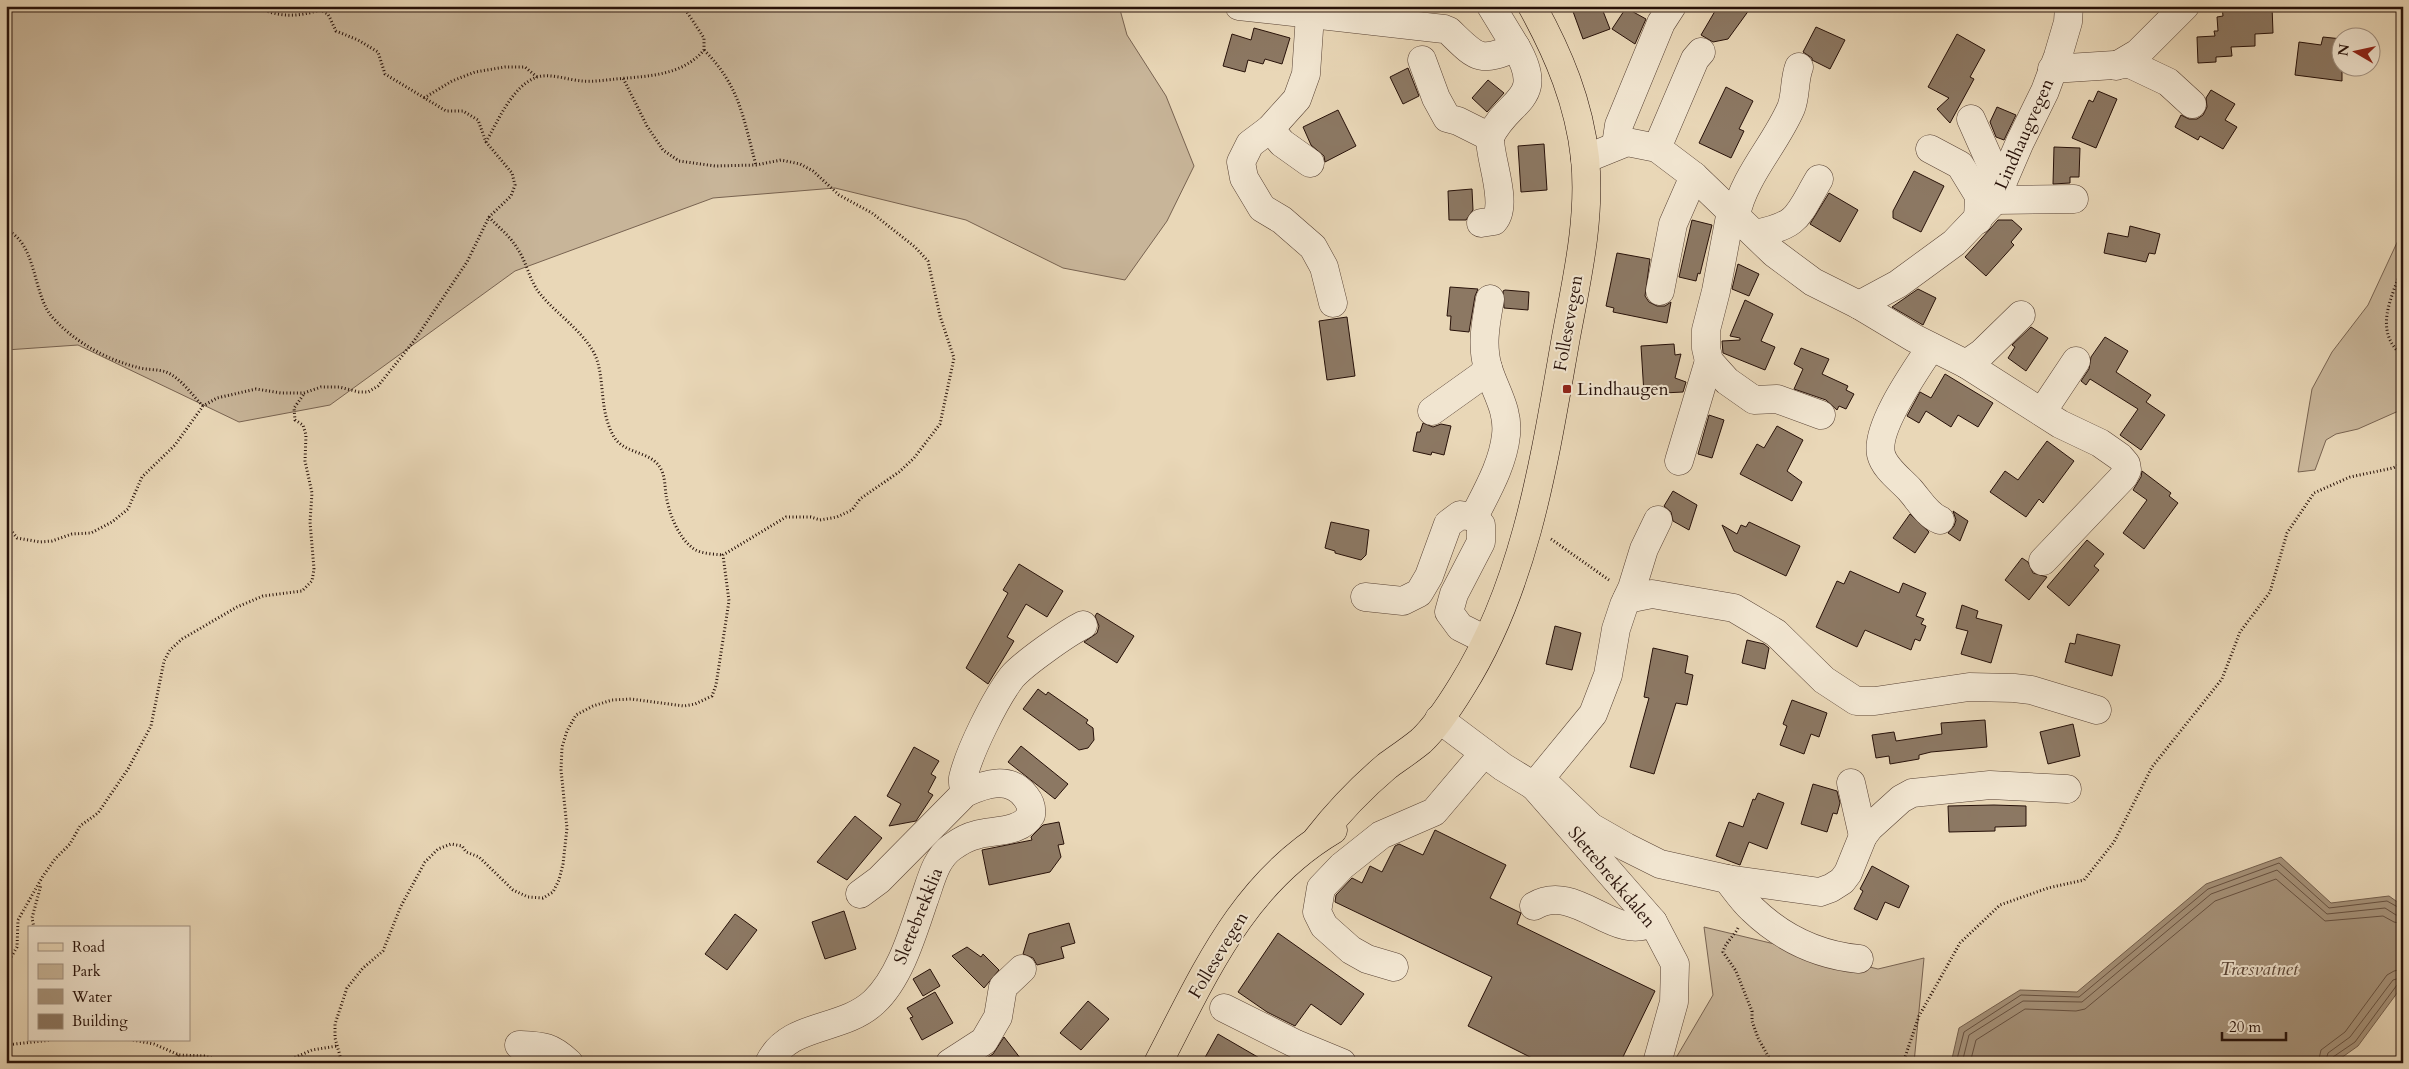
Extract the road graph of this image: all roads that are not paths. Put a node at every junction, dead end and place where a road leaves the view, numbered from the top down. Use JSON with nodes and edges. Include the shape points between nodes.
{"nodes":[{"id":1,"x":1239,"y":6,"type":"edge"},
{"id":2,"x":1421,"y":6,"type":"edge"},
{"id":3,"x":1491,"y":6,"type":"edge"},
{"id":4,"x":1532,"y":6,"type":"edge"},
{"id":5,"x":1672,"y":6,"type":"edge"},
{"id":6,"x":2069,"y":6,"type":"edge"},
{"id":7,"x":2185,"y":6,"type":"edge"},
{"id":8,"x":1310,"y":15,"type":"junction"},
{"id":9,"x":1449,"y":30,"type":"junction"},
{"id":10,"x":1516,"y":47,"type":"junction"},
{"id":11,"x":1701,"y":52,"type":"dead end"},
{"id":12,"x":1422,"y":60,"type":"dead end"},
{"id":13,"x":2116,"y":66,"type":"junction"},
{"id":14,"x":1799,"y":67,"type":"dead end"},
{"id":15,"x":2052,"y":69,"type":"junction"},
{"id":16,"x":2192,"y":104,"type":"dead end"},
{"id":17,"x":1971,"y":119,"type":"dead end"},
{"id":18,"x":1270,"y":129,"type":"junction"},
{"id":19,"x":1490,"y":137,"type":"junction"},
{"id":20,"x":1616,"y":145,"type":"junction"},
{"id":21,"x":1657,"y":148,"type":"junction"},
{"id":22,"x":1930,"y":150,"type":"dead end"},
{"id":23,"x":1585,"y":159,"type":"junction"},
{"id":24,"x":1310,"y":163,"type":"dead end"},
{"id":25,"x":1694,"y":176,"type":"junction"},
{"id":26,"x":1819,"y":179,"type":"dead end"},
{"id":27,"x":2074,"y":199,"type":"dead end"},
{"id":28,"x":1996,"y":200,"type":"junction"},
{"id":29,"x":1733,"y":213,"type":"junction"},
{"id":30,"x":1978,"y":220,"type":"junction"},
{"id":31,"x":1481,"y":222,"type":"dead end"},
{"id":32,"x":1755,"y":234,"type":"junction"},
{"id":33,"x":1660,"y":290,"type":"dead end"},
{"id":34,"x":1490,"y":299,"type":"dead end"},
{"id":35,"x":1333,"y":303,"type":"dead end"},
{"id":36,"x":1859,"y":305,"type":"junction"},
{"id":37,"x":2021,"y":315,"type":"dead end"},
{"id":38,"x":1931,"y":347,"type":"junction"},
{"id":39,"x":1709,"y":360,"type":"junction"},
{"id":40,"x":2076,"y":361,"type":"dead end"},
{"id":41,"x":1966,"y":364,"type":"junction"},
{"id":42,"x":1488,"y":368,"type":"junction"},
{"id":43,"x":1432,"y":411,"type":"dead end"},
{"id":44,"x":2042,"y":412,"type":"junction"},
{"id":45,"x":1821,"y":415,"type":"dead end"},
{"id":46,"x":1678,"y":461,"type":"dead end"},
{"id":47,"x":2128,"y":500,"type":"dead end"},
{"id":48,"x":1474,"y":517,"type":"junction"},
{"id":49,"x":2082,"y":519,"type":"junction"},
{"id":50,"x":1658,"y":520,"type":"dead end"},
{"id":51,"x":1940,"y":520,"type":"dead end"},
{"id":52,"x":2043,"y":561,"type":"dead end"},
{"id":53,"x":1365,"y":597,"type":"dead end"},
{"id":54,"x":1627,"y":599,"type":"junction"},
{"id":55,"x":1083,"y":626,"type":"dead end"},
{"id":56,"x":1486,"y":640,"type":"junction"},
{"id":57,"x":2096,"y":710,"type":"dead end"},
{"id":58,"x":1439,"y":719,"type":"junction"},
{"id":59,"x":1474,"y":746,"type":"junction"},
{"id":60,"x":1851,"y":783,"type":"dead end"},
{"id":61,"x":1534,"y":786,"type":"junction"},
{"id":62,"x":2067,"y":789,"type":"dead end"},
{"id":63,"x":965,"y":793,"type":"junction"},
{"id":64,"x":1863,"y":836,"type":"junction"},
{"id":65,"x":1727,"y":879,"type":"junction"},
{"id":66,"x":860,"y":894,"type":"dead end"},
{"id":67,"x":1534,"y":906,"type":"dead end"},
{"id":68,"x":1653,"y":922,"type":"junction"},
{"id":69,"x":1859,"y":959,"type":"dead end"},
{"id":70,"x":1394,"y":967,"type":"dead end"},
{"id":71,"x":1022,"y":969,"type":"dead end"},
{"id":72,"x":1224,"y":1008,"type":"dead end"},
{"id":73,"x":519,"y":1045,"type":"dead end"},
{"id":74,"x":569,"y":1063,"type":"edge"},
{"id":75,"x":769,"y":1063,"type":"edge"},
{"id":76,"x":950,"y":1063,"type":"edge"},
{"id":77,"x":1158,"y":1063,"type":"edge"},
{"id":78,"x":1342,"y":1063,"type":"edge"},
{"id":79,"x":1657,"y":1063,"type":"edge"}],
"edges":[{"from":1,"to":8,"type":"street"},
{"from":2,"to":9,"type":"street"},
{"from":3,"to":10,"type":"street"},
{"from":4,"to":23,"type":"main road","name":"Follesevegen","via":[[1554,46],[1568,81]]},
{"from":5,"to":20,"type":"street","via":[[1660,23],[1619,124]]},
{"from":6,"to":15,"type":"street","name":"Lindhaugvegen","via":[[2064,39]]},
{"from":7,"to":13,"type":"street","via":[[2138,53]]},
{"from":8,"to":9,"type":"street"},
{"from":8,"to":18,"type":"street","via":[[1306,74],[1297,99]]},
{"from":9,"to":10,"type":"street","via":[[1473,54],[1482,57],[1497,56]]},
{"from":10,"to":19,"type":"street","via":[[1528,81],[1525,94],[1496,124]]},
{"from":11,"to":21,"type":"street","via":[[1695,59]]},
{"from":12,"to":19,"type":"street","via":[[1447,118]]},
{"from":13,"to":15,"type":"street","name":"Lindhaugvegen"},
{"from":13,"to":16,"type":"street","name":"Lindhaugvegen","via":[[2130,64],[2168,82]]},
{"from":14,"to":29,"type":"street","via":[[1792,107]]},
{"from":15,"to":28,"type":"street","name":"Lindhaugvegen"},
{"from":17,"to":28,"type":"street","name":"Lindhaugvegen","via":[[1992,164]]},
{"from":18,"to":24,"type":"street"},
{"from":18,"to":35,"type":"street","via":[[1250,144],[1241,162],[1244,178],[1262,208],[1282,220],[1313,247],[1324,268]]},
{"from":19,"to":31,"type":"street","via":[[1499,211],[1494,221]]},
{"from":20,"to":21,"type":"street","via":[[1627,142]]},
{"from":20,"to":23,"type":"street"},
{"from":21,"to":25,"type":"street"},
{"from":22,"to":30,"type":"street","name":"Lindhaugvegen","via":[[1960,165],[1979,196]]},
{"from":23,"to":56,"type":"main road","name":"Follesevegen","via":[[1583,240],[1532,508],[1506,598]]},
{"from":25,"to":29,"type":"street"},
{"from":25,"to":33,"type":"street","via":[[1673,224]]},
{"from":26,"to":32,"type":"street","via":[[1794,220],[1780,229]]},
{"from":27,"to":28,"type":"street"},
{"from":28,"to":30,"type":"street","name":"Lindhaugvegen"},
{"from":29,"to":32,"type":"street"},
{"from":29,"to":39,"type":"street","via":[[1706,330]]},
{"from":30,"to":36,"type":"street","name":"Lindhaugvegen","via":[[1954,243],[1898,284]]},
{"from":32,"to":36,"type":"street","via":[[1774,253],[1813,282]]},
{"from":34,"to":42,"type":"street","via":[[1484,348]]},
{"from":36,"to":38,"type":"street"},
{"from":37,"to":41,"type":"street"},
{"from":38,"to":41,"type":"street"},
{"from":38,"to":51,"type":"street","via":[[1889,418],[1882,435],[1880,453],[1890,469]]},
{"from":39,"to":45,"type":"street","via":[[1727,381],[1754,400],[1777,399]]},
{"from":39,"to":46,"type":"street"},
{"from":40,"to":44,"type":"street"},
{"from":41,"to":44,"type":"street"},
{"from":42,"to":43,"type":"street"},
{"from":42,"to":48,"type":"street","via":[[1504,409],[1506,433],[1501,459]]},
{"from":44,"to":49,"type":"street","via":[[2100,443],[2126,464],[2127,470],[2120,482]]},
{"from":47,"to":49,"type":"street","via":[[2094,532]]},
{"from":48,"to":53,"type":"street","via":[[1460,515],[1448,524],[1420,593],[1403,601]]},
{"from":48,"to":56,"type":"street","via":[[1481,525],[1481,542],[1454,594],[1449,612],[1460,627]]},
{"from":49,"to":52,"type":"street"},
{"from":50,"to":54,"type":"street","via":[[1644,548]]},
{"from":54,"to":57,"type":"street","via":[[1652,594],[1734,608],[1776,633],[1824,680],[1856,701],[1969,687],[2014,688]]},
{"from":54,"to":61,"type":"street","via":[[1616,629],[1608,675],[1593,714]]},
{"from":55,"to":63,"type":"street","via":[[1069,632],[1012,676],[995,704],[970,759],[963,778]]},
{"from":56,"to":58,"type":"main road","name":"Follesevegen","via":[[1463,685]]},
{"from":58,"to":59,"type":"street"},
{"from":58,"to":77,"type":"main road","name":"Follesevegen","via":[[1420,742],[1344,805],[1317,839],[1270,879],[1238,916],[1216,950]]},
{"from":59,"to":61,"type":"street"},
{"from":59,"to":70,"type":"street","via":[[1434,812],[1381,835],[1320,888],[1317,912],[1324,926],[1367,959]]},
{"from":60,"to":64,"type":"street"},
{"from":61,"to":65,"type":"street","via":[[1549,787],[1591,827],[1660,864]]},
{"from":61,"to":68,"type":"street","name":"Slettebrekkdalen"},
{"from":62,"to":64,"type":"street","via":[[1990,786],[1912,794],[1887,810]]},
{"from":63,"to":66,"type":"street","name":"Slettebrekklia","via":[[879,880]]},
{"from":63,"to":75,"type":"street","name":"Slettebrekklia","via":[[983,785],[1007,784],[1016,787],[1027,798],[1032,815],[1022,825],[968,838],[943,854],[935,868],[909,945],[888,985],[876,1000],[852,1018],[794,1036],[773,1054]]},
{"from":64,"to":65,"type":"street","via":[[1842,881],[1820,892]]},
{"from":65,"to":69,"type":"street","via":[[1752,909],[1807,947]]},
{"from":67,"to":68,"type":"street","via":[[1554,900],[1572,902],[1626,925],[1646,926]]},
{"from":68,"to":79,"type":"street","name":"Slettebrekkdalen","via":[[1675,964],[1674,1002]]},
{"from":71,"to":76,"type":"street","via":[[1004,988],[998,1017],[984,1041]]},
{"from":72,"to":78,"type":"street"},
{"from":73,"to":74,"type":"street","via":[[545,1046],[556,1050]]}]}
